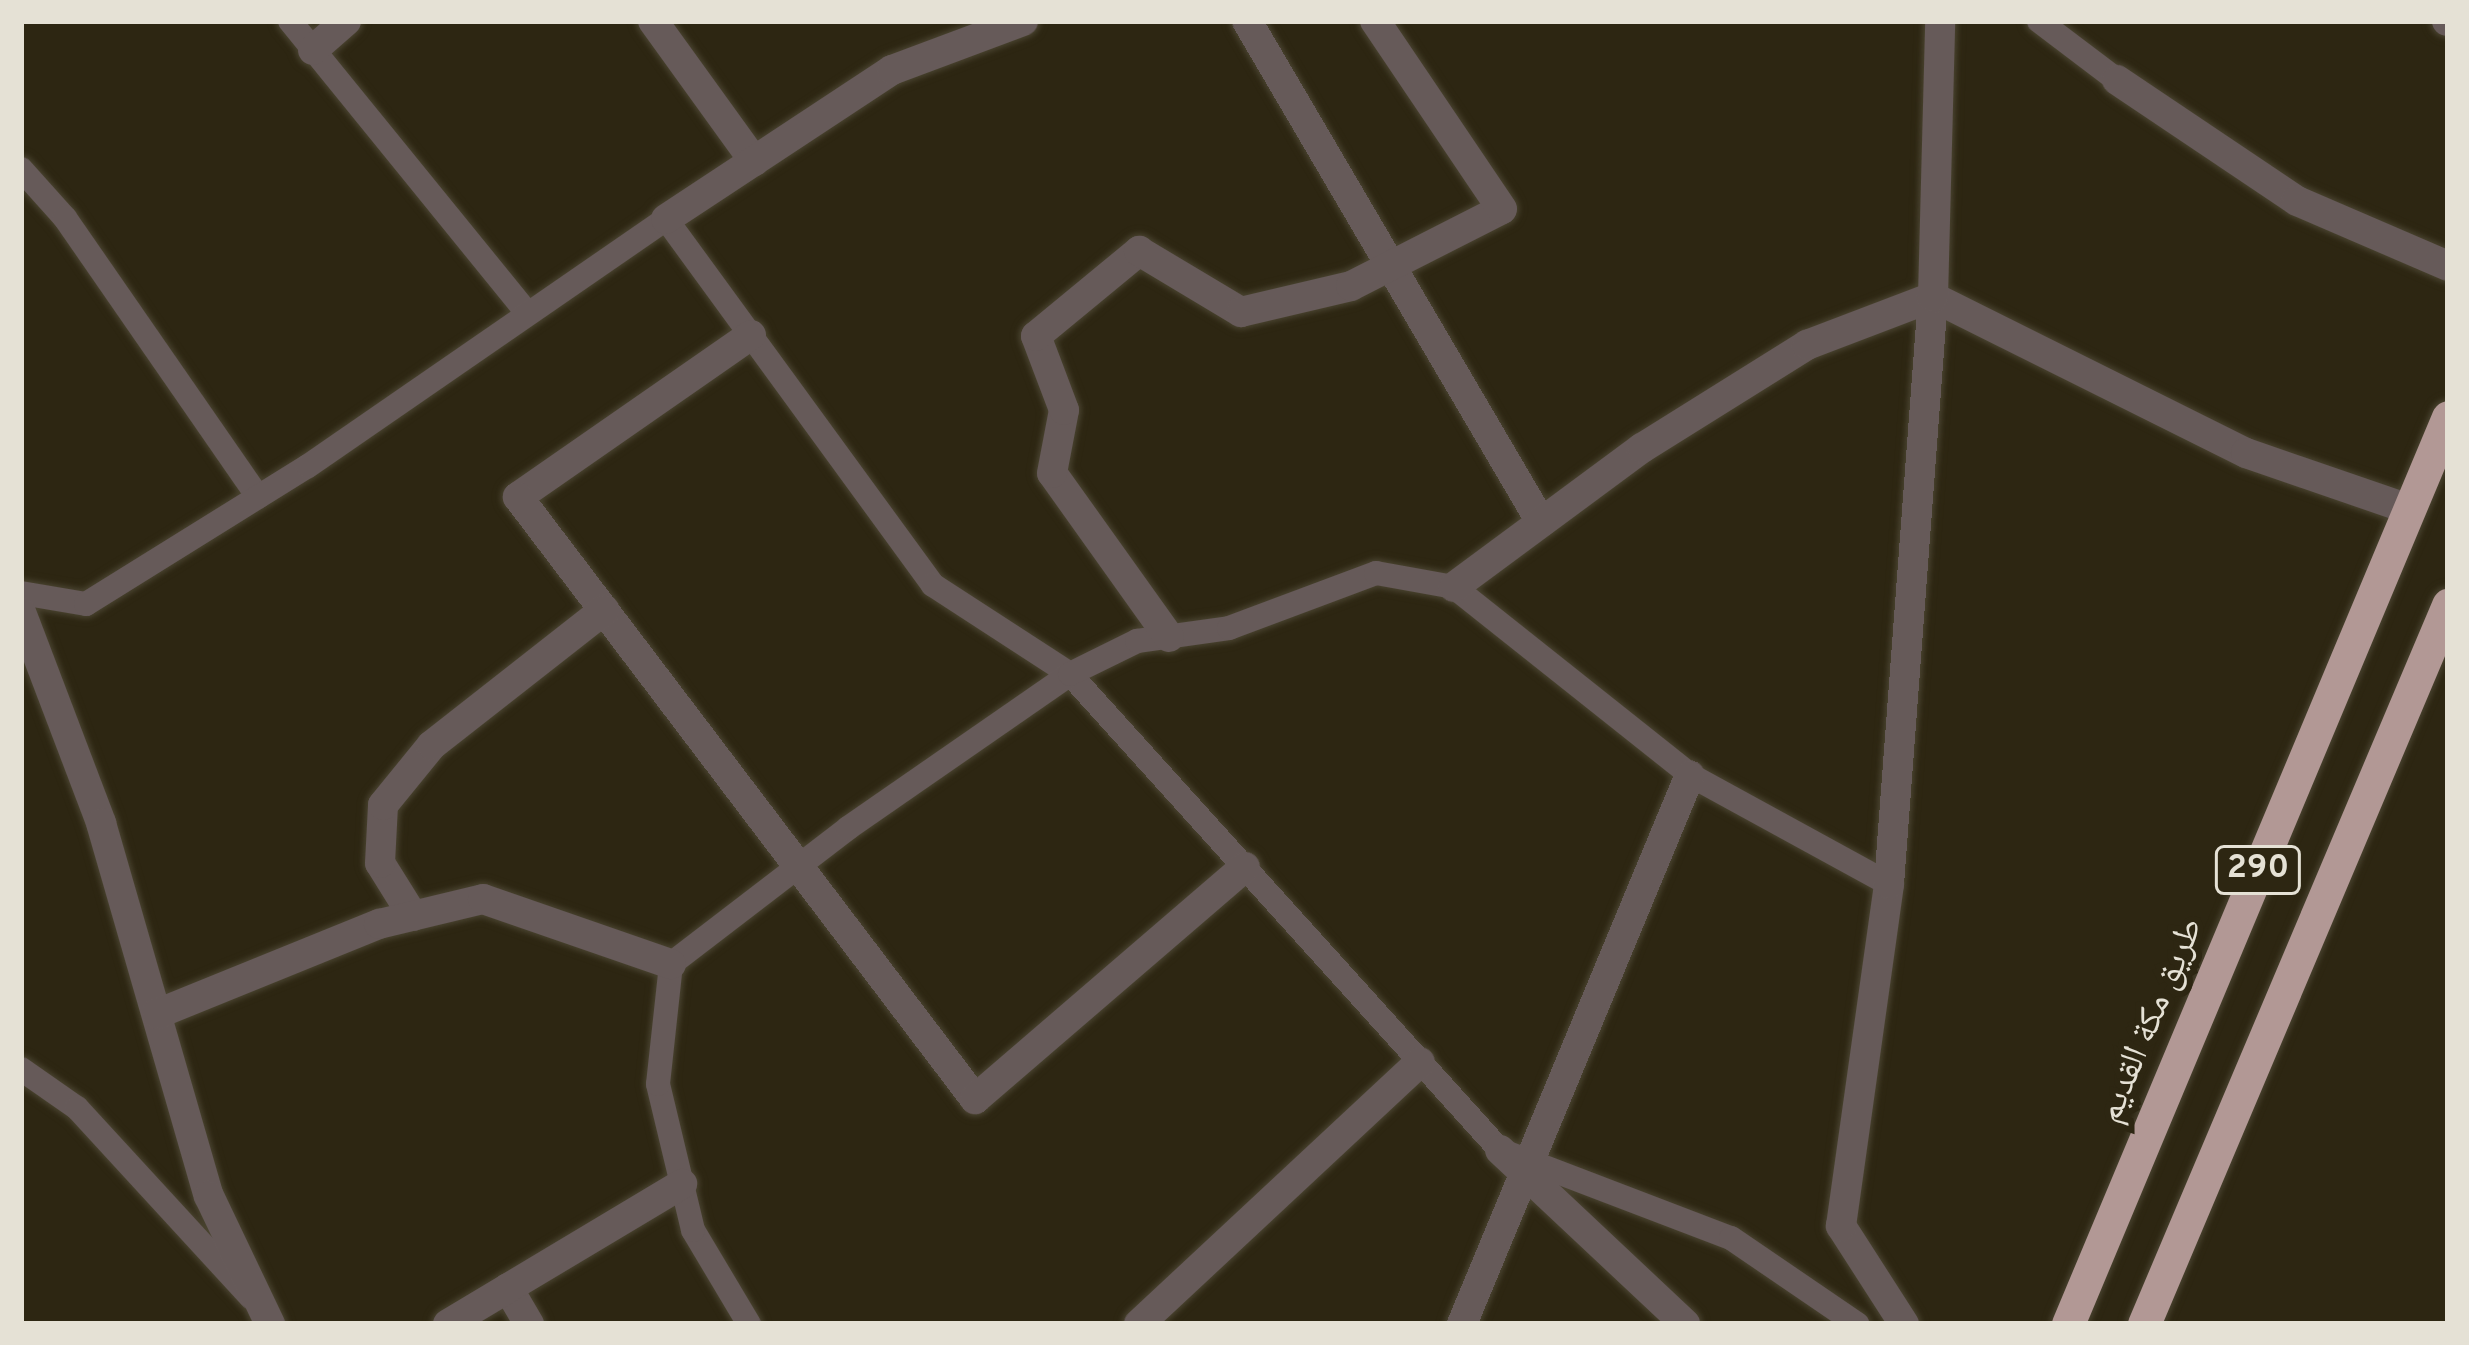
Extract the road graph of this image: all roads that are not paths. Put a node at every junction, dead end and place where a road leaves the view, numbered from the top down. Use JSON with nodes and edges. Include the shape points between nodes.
{"nodes":[{"id":1,"x":290,"y":21,"type":"edge"},
{"id":2,"x":346,"y":21,"type":"edge"},
{"id":3,"x":653,"y":21,"type":"edge"},
{"id":4,"x":1023,"y":21,"type":"edge"},
{"id":5,"x":1247,"y":21,"type":"edge"},
{"id":6,"x":1375,"y":21,"type":"edge"},
{"id":7,"x":1940,"y":21,"type":"edge"},
{"id":8,"x":2039,"y":21,"type":"edge"},
{"id":9,"x":951,"y":33,"type":"edge"},
{"id":10,"x":313,"y":50,"type":"junction"},
{"id":11,"x":2117,"y":80,"type":"joint"},
{"id":12,"x":754,"y":161,"type":"junction"},
{"id":13,"x":21,"y":169,"type":"edge"},
{"id":14,"x":666,"y":219,"type":"junction"},
{"id":15,"x":1390,"y":266,"type":"junction"},
{"id":16,"x":2448,"y":266,"type":"edge"},
{"id":17,"x":1933,"y":297,"type":"junction"},
{"id":18,"x":528,"y":314,"type":"junction"},
{"id":19,"x":751,"y":335,"type":"junction"},
{"id":20,"x":2448,"y":417,"type":"edge"},
{"id":21,"x":258,"y":497,"type":"junction"},
{"id":22,"x":2409,"y":508,"type":"junction"},
{"id":23,"x":1541,"y":522,"type":"junction"},
{"id":24,"x":1454,"y":586,"type":"junction"},
{"id":25,"x":21,"y":593,"type":"edge"},
{"id":26,"x":2448,"y":605,"type":"edge"},
{"id":27,"x":604,"y":610,"type":"junction"},
{"id":28,"x":21,"y":613,"type":"edge"},
{"id":29,"x":1169,"y":637,"type":"junction"},
{"id":30,"x":1070,"y":674,"type":"junction"},
{"id":31,"x":1690,"y":775,"type":"junction"},
{"id":32,"x":798,"y":866,"type":"junction"},
{"id":33,"x":1245,"y":867,"type":"junction"},
{"id":34,"x":1889,"y":884,"type":"junction"},
{"id":35,"x":412,"y":916,"type":"junction"},
{"id":36,"x":671,"y":964,"type":"junction"},
{"id":37,"x":157,"y":1013,"type":"junction"},
{"id":38,"x":1420,"y":1062,"type":"junction"},
{"id":39,"x":21,"y":1069,"type":"edge"},
{"id":40,"x":1500,"y":1150,"type":"joint"},
{"id":41,"x":1527,"y":1167,"type":"junction"},
{"id":42,"x":682,"y":1184,"type":"junction"},
{"id":43,"x":508,"y":1288,"type":"junction"},
{"id":44,"x":264,"y":1320,"type":"edge"},
{"id":45,"x":448,"y":1324,"type":"edge"},
{"id":46,"x":529,"y":1324,"type":"edge"},
{"id":47,"x":749,"y":1324,"type":"edge"},
{"id":48,"x":1139,"y":1324,"type":"edge"},
{"id":49,"x":1462,"y":1324,"type":"edge"},
{"id":50,"x":1685,"y":1324,"type":"edge"},
{"id":51,"x":1857,"y":1324,"type":"edge"},
{"id":52,"x":1904,"y":1324,"type":"edge"},
{"id":53,"x":2068,"y":1324,"type":"edge"},
{"id":54,"x":2144,"y":1324,"type":"edge"}],
"edges":[{"from":1,"to":10,"type":"lane"},
{"from":2,"to":10,"type":"street"},
{"from":3,"to":12,"type":"street"},
{"from":4,"to":9,"type":"street"},
{"from":5,"to":15,"type":"street"},
{"from":6,"to":15,"type":"street","via":[[1502,209]]},
{"from":7,"to":17,"type":"street"},
{"from":8,"to":11,"type":"lane"},
{"from":9,"to":12,"type":"street"},
{"from":10,"to":18,"type":"lane"},
{"from":11,"to":16,"type":"street","via":[[2297,200]]},
{"from":12,"to":14,"type":"street"},
{"from":13,"to":21,"type":"lane","via":[[65,218]]},
{"from":14,"to":18,"type":"lane"},
{"from":14,"to":19,"type":"lane"},
{"from":15,"to":23,"type":"street"},
{"from":15,"to":29,"type":"street","via":[[1351,286],[1241,312],[1139,251],[1036,337],[1064,410],[1052,473]]},
{"from":17,"to":22,"type":"street","via":[[2246,453]]},
{"from":17,"to":23,"type":"street","via":[[1807,345]]},
{"from":17,"to":34,"type":"street"},
{"from":18,"to":21,"type":"lane"},
{"from":19,"to":27,"type":"street","via":[[518,497]]},
{"from":19,"to":30,"type":"lane","via":[[933,585]]},
{"from":20,"to":22,"type":"highway","name":"طريق مكة القديم","number":"290"},
{"from":21,"to":25,"type":"lane","via":[[86,604]]},
{"from":22,"to":53,"type":"highway","name":"طريق مكة القديم","number":"290"},
{"from":23,"to":24,"type":"street"},
{"from":24,"to":29,"type":"lane","via":[[1376,573],[1229,628]]},
{"from":24,"to":31,"type":"lane"},
{"from":26,"to":54,"type":"highway","number":"290"},
{"from":27,"to":32,"type":"street"},
{"from":27,"to":35,"type":"street","via":[[431,745],[383,806],[380,863]]},
{"from":28,"to":37,"type":"street","via":[[101,823]]},
{"from":29,"to":30,"type":"lane","via":[[1138,641]]},
{"from":30,"to":32,"type":"lane"},
{"from":30,"to":33,"type":"lane"},
{"from":31,"to":34,"type":"lane"},
{"from":31,"to":41,"type":"street"},
{"from":32,"to":33,"type":"street","via":[[975,1099]]},
{"from":32,"to":36,"type":"lane"},
{"from":33,"to":38,"type":"lane"},
{"from":34,"to":52,"type":"street","via":[[1841,1226]]},
{"from":35,"to":36,"type":"street","via":[[483,899]]},
{"from":35,"to":37,"type":"street"},
{"from":36,"to":42,"type":"lane","via":[[658,1084]]},
{"from":37,"to":44,"type":"street","via":[[209,1196]]},
{"from":38,"to":40,"type":"lane"},
{"from":38,"to":48,"type":"street"},
{"from":39,"to":44,"type":"lane","via":[[77,1108]]},
{"from":40,"to":41,"type":"street"},
{"from":41,"to":49,"type":"street"},
{"from":41,"to":50,"type":"street"},
{"from":41,"to":51,"type":"lane","via":[[1730,1238]]},
{"from":42,"to":43,"type":"street"},
{"from":42,"to":47,"type":"lane","via":[[693,1230]]},
{"from":43,"to":45,"type":"street"},
{"from":43,"to":46,"type":"street"}]}
